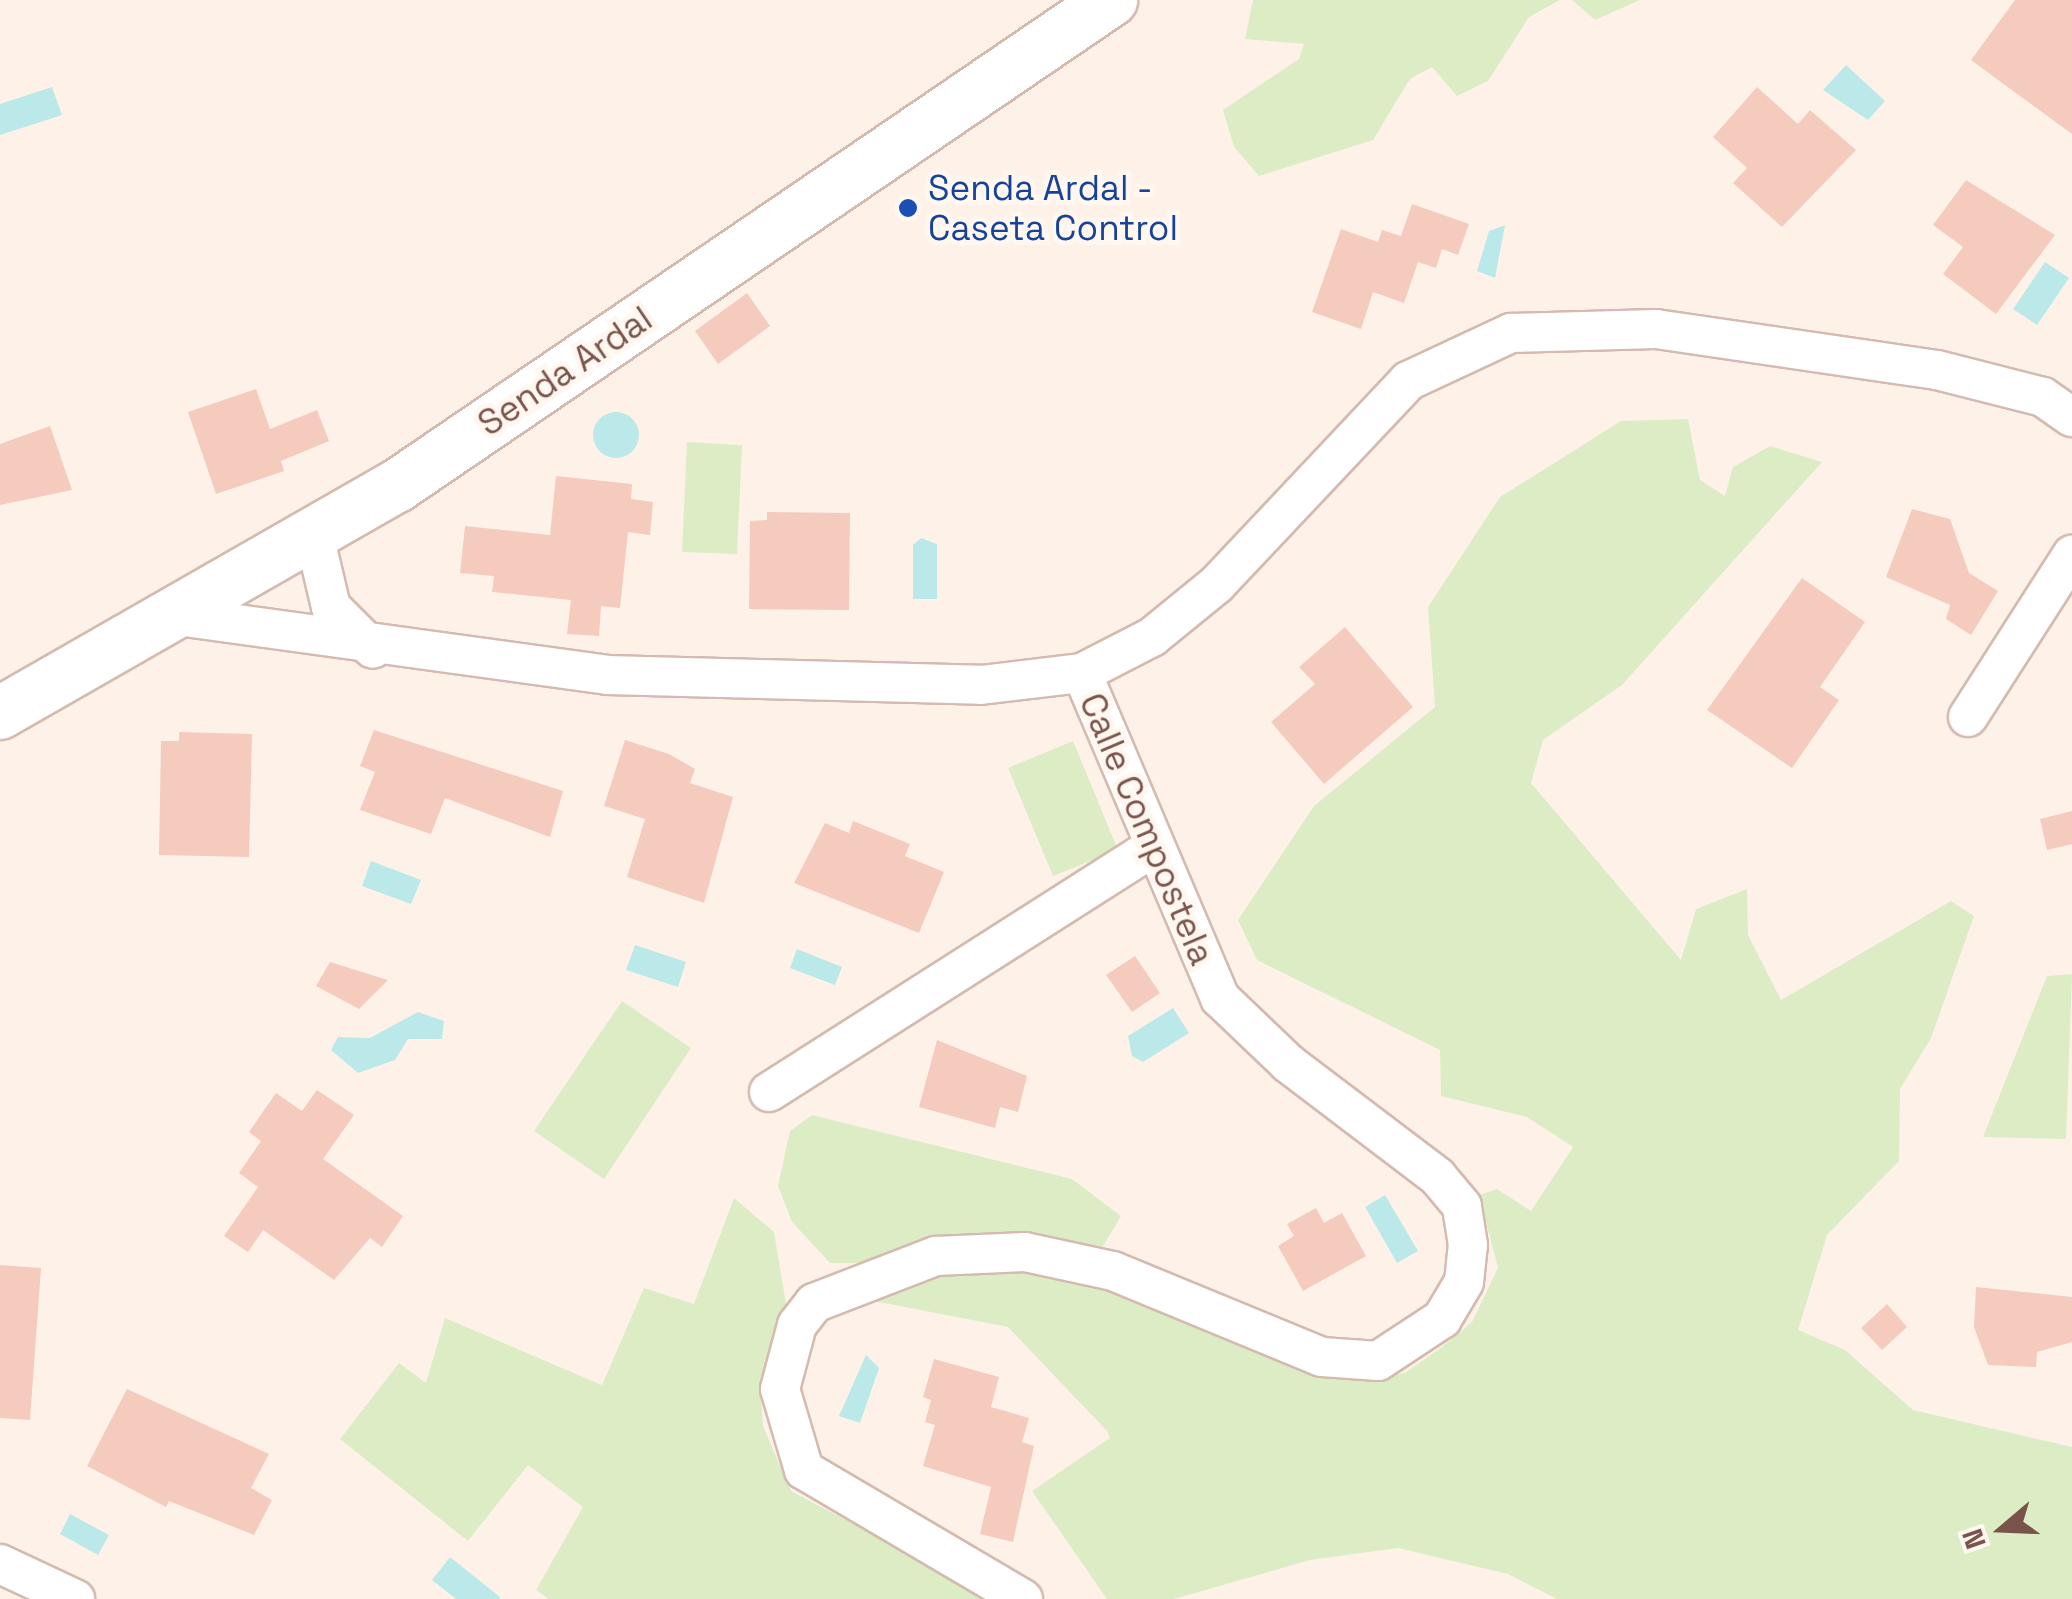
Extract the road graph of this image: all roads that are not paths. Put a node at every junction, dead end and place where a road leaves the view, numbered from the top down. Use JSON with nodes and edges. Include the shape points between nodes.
{"nodes":[{"id":1,"x":1112,"y":0,"type":"edge"},
{"id":2,"x":2072,"y":417,"type":"edge"},
{"id":3,"x":314,"y":535,"type":"junction"},
{"id":4,"x":2072,"y":555,"type":"edge"},
{"id":5,"x":178,"y":616,"type":"junction"},
{"id":6,"x":372,"y":648,"type":"junction"},
{"id":7,"x":1082,"y":673,"type":"junction"},
{"id":8,"x":0,"y":713,"type":"edge"},
{"id":9,"x":1968,"y":717,"type":"dead end"},
{"id":10,"x":1152,"y":848,"type":"junction"},
{"id":11,"x":769,"y":1092,"type":"dead end"},
{"id":12,"x":0,"y":1564,"type":"edge"},
{"id":13,"x":75,"y":1599,"type":"edge"},
{"id":14,"x":1023,"y":1599,"type":"edge"}],
"edges":[{"from":1,"to":3,"type":"main road","name":"Senda Ardal"},
{"from":2,"to":7,"type":"street","via":[[2043,397],[1937,370],[1656,329],[1511,333],[1408,381],[1217,584],[1152,637]]},
{"from":3,"to":5,"type":"main road","name":"Senda Ardal"},
{"from":3,"to":6,"type":"street","via":[[331,607]]},
{"from":4,"to":9,"type":"street"},
{"from":5,"to":6,"type":"street"},
{"from":5,"to":8,"type":"main road","name":"Senda Ardal"},
{"from":6,"to":7,"type":"street","via":[[606,675],[878,688]]},
{"from":7,"to":10,"type":"street","name":"Calle Compostela"},
{"from":10,"to":11,"type":"street"},
{"from":10,"to":14,"type":"street","name":"Calle Compostela","via":[[1220,998],[1462,1206],[1464,1282],[1442,1319],[1378,1361],[1322,1356],[1113,1271],[1025,1252],[936,1256],[814,1302],[797,1325],[780,1389],[804,1470]]},
{"from":12,"to":13,"type":"street"}]}
